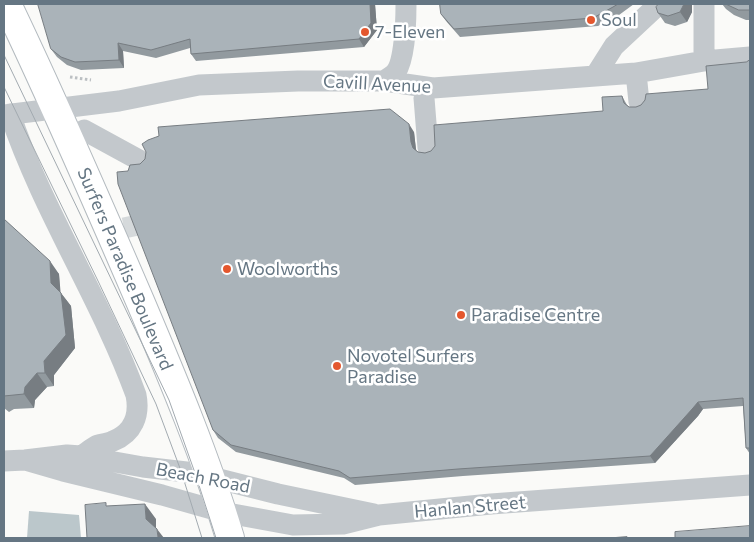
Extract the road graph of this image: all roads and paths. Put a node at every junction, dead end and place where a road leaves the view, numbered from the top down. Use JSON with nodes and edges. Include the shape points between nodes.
{"nodes":[{"id":1,"x":7,"y":4,"type":"edge"},
{"id":2,"x":406,"y":4,"type":"edge"},
{"id":3,"x":659,"y":4,"type":"edge"},
{"id":4,"x":704,"y":4,"type":"edge"},
{"id":5,"x":750,"y":57,"type":"edge"},
{"id":6,"x":704,"y":61,"type":"junction"},
{"id":7,"x":636,"y":73,"type":"junction"},
{"id":8,"x":596,"y":76,"type":"junction"},
{"id":9,"x":384,"y":81,"type":"junction"},
{"id":10,"x":424,"y":98,"type":"dead end"},
{"id":11,"x":639,"y":102,"type":"dead end"},
{"id":12,"x":54,"y":108,"type":"junction"},
{"id":13,"x":7,"y":114,"type":"edge"},
{"id":14,"x":84,"y":130,"type":"dead end"},
{"id":15,"x":428,"y":148,"type":"dead end"},
{"id":16,"x":139,"y":160,"type":"dead end"},
{"id":17,"x":81,"y":456,"type":"junction"},
{"id":18,"x":25,"y":460,"type":"junction"},
{"id":19,"x":4,"y":461,"type":"edge"},
{"id":20,"x":211,"y":477,"type":"junction"},
{"id":21,"x":750,"y":485,"type":"edge"},
{"id":22,"x":192,"y":504,"type":"joint"},
{"id":23,"x":222,"y":512,"type":"junction"},
{"id":24,"x":379,"y":515,"type":"junction"},
{"id":25,"x":293,"y":525,"type":"junction"},
{"id":26,"x":230,"y":538,"type":"edge"},
{"id":27,"x":270,"y":538,"type":"edge"}],
"edges":[{"from":1,"to":12,"type":"street","name":"Surfers Paradise Boulevard"},
{"from":2,"to":9,"type":"street","via":[[400,60],[396,73]]},
{"from":3,"to":8,"type":"street","via":[[614,46]]},
{"from":4,"to":6,"type":"street"},
{"from":5,"to":6,"type":"street","name":"Cavill Avenue"},
{"from":6,"to":7,"type":"street","name":"Cavill Avenue"},
{"from":7,"to":8,"type":"street","name":"Cavill Avenue"},
{"from":7,"to":11,"type":"street"},
{"from":8,"to":9,"type":"street","name":"Cavill Avenue","via":[[433,88]]},
{"from":9,"to":12,"type":"street","name":"Cavill Avenue","via":[[259,81],[199,85]]},
{"from":10,"to":15,"type":"street"},
{"from":12,"to":13,"type":"street","name":"Cavill Avenue"},
{"from":12,"to":20,"type":"street","name":"Surfers Paradise Boulevard","via":[[115,243]]},
{"from":13,"to":17,"type":"street","via":[[136,395],[137,416],[132,426],[116,440],[98,445]]},
{"from":14,"to":16,"type":"street"},
{"from":17,"to":18,"type":"street","name":"Beach Road"},
{"from":17,"to":20,"type":"street","name":"Beach Road"},
{"from":18,"to":19,"type":"street","name":"Beach Road"},
{"from":18,"to":22,"type":"street","name":"Beach Road"},
{"from":20,"to":23,"type":"street","name":"Surfers Paradise Boulevard"},
{"from":20,"to":24,"type":"street","name":"Beach Road"},
{"from":21,"to":24,"type":"street","name":"Hanlan Street"},
{"from":22,"to":23,"type":"street","name":"Hanlan Street"},
{"from":23,"to":25,"type":"street","name":"Hanlan Street"},
{"from":23,"to":26,"type":"street","name":"Surfers Paradise Boulevard"},
{"from":24,"to":25,"type":"street","name":"Hanlan Street","via":[[343,524]]},
{"from":25,"to":27,"type":"street"}]}
